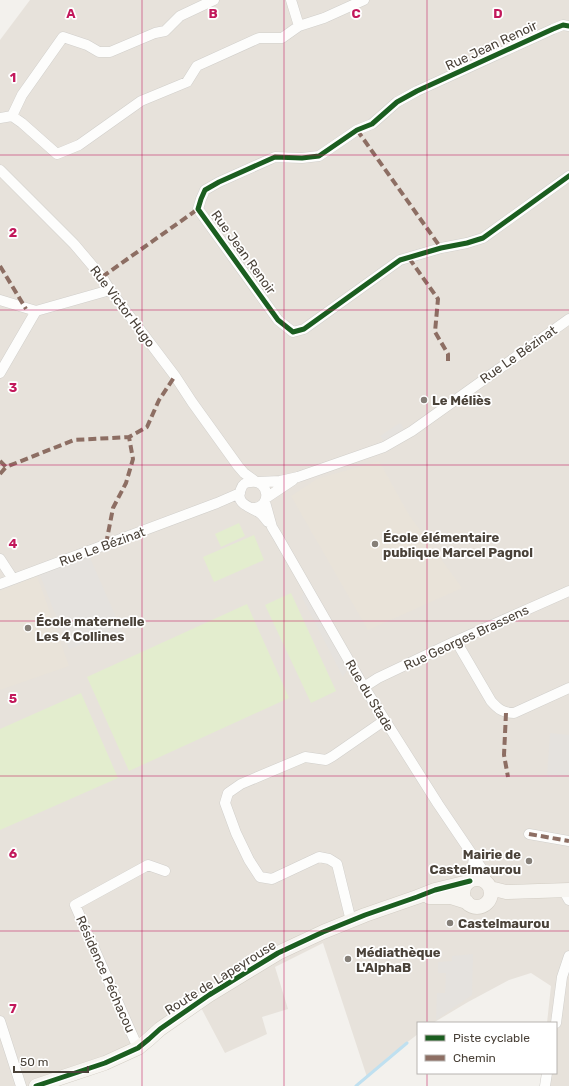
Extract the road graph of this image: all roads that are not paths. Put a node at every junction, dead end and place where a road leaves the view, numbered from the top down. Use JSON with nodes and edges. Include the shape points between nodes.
{"nodes":[{"id":1,"x":214,"y":0,"type":"edge"},
{"id":2,"x":291,"y":0,"type":"edge"},
{"id":3,"x":364,"y":0,"type":"edge"},
{"id":4,"x":299,"y":26,"type":"junction"},
{"id":5,"x":569,"y":26,"type":"edge"},
{"id":6,"x":12,"y":116,"type":"junction"},
{"id":7,"x":0,"y":118,"type":"edge"},
{"id":8,"x":0,"y":170,"type":"edge"},
{"id":9,"x":569,"y":176,"type":"edge"},
{"id":10,"x":110,"y":290,"type":"junction"},
{"id":11,"x":0,"y":300,"type":"edge"},
{"id":12,"x":36,"y":311,"type":"junction"},
{"id":13,"x":569,"y":318,"type":"edge"},
{"id":14,"x":0,"y":373,"type":"edge"},
{"id":15,"x":230,"y":456,"type":"junction"},
{"id":16,"x":298,"y":477,"type":"junction"},
{"id":17,"x":257,"y":482,"type":"junction"},
{"id":18,"x":240,"y":491,"type":"junction"},
{"id":19,"x":265,"y":500,"type":"junction"},
{"id":20,"x":204,"y":507,"type":"junction"},
{"id":21,"x":248,"y":507,"type":"junction"},
{"id":22,"x":272,"y":527,"type":"junction"},
{"id":23,"x":0,"y":559,"type":"edge"},
{"id":24,"x":14,"y":579,"type":"junction"},
{"id":25,"x":1,"y":583,"type":"edge"},
{"id":26,"x":569,"y":591,"type":"edge"},
{"id":27,"x":456,"y":641,"type":"junction"},
{"id":28,"x":364,"y":687,"type":"junction"},
{"id":29,"x":569,"y":688,"type":"edge"},
{"id":30,"x":385,"y":720,"type":"junction"},
{"id":31,"x":529,"y":834,"type":"dead end"},
{"id":32,"x":569,"y":841,"type":"edge"},
{"id":33,"x":474,"y":858,"type":"junction"},
{"id":34,"x":165,"y":871,"type":"dead end"},
{"id":35,"x":469,"y":881,"type":"junction"},
{"id":36,"x":488,"y":885,"type":"junction"},
{"id":37,"x":506,"y":892,"type":"junction"},
{"id":38,"x":567,"y":894,"type":"edge"},
{"id":39,"x":417,"y":898,"type":"junction"},
{"id":40,"x":467,"y":902,"type":"junction"},
{"id":41,"x":487,"y":902,"type":"junction"},
{"id":42,"x":351,"y":920,"type":"junction"},
{"id":43,"x":569,"y":956,"type":"edge"},
{"id":44,"x":0,"y":1020,"type":"edge"},
{"id":45,"x":556,"y":1022,"type":"edge"},
{"id":46,"x":138,"y":1048,"type":"junction"},
{"id":47,"x":547,"y":1074,"type":"edge"},
{"id":48,"x":21,"y":1086,"type":"edge"},
{"id":49,"x":36,"y":1086,"type":"edge"},
{"id":50,"x":546,"y":1086,"type":"edge"}],
"edges":[{"from":1,"to":6,"type":"street","via":[[180,16],[165,31],[154,33],[110,52],[99,52],[63,36],[22,95]]},
{"from":2,"to":4,"type":"street"},
{"from":3,"to":4,"type":"street"},
{"from":4,"to":6,"type":"street","via":[[282,38],[259,38],[197,66],[187,82],[141,101],[79,145],[57,154]]},
{"from":5,"to":9,"type":"street","name":"Rue Jean Renoir","via":[[563,25],[553,29],[417,91],[397,102],[372,124],[357,130],[319,156],[276,157],[219,182],[205,190],[198,208],[278,320],[293,332],[304,329],[400,260],[483,238]]},
{"from":6,"to":7,"type":"street"},
{"from":8,"to":10,"type":"street","name":"Rue Victor Hugo","via":[[74,244]]},
{"from":10,"to":12,"type":"street"},
{"from":10,"to":15,"type":"street","name":"Rue Victor Hugo","via":[[175,376]]},
{"from":11,"to":12,"type":"street"},
{"from":12,"to":14,"type":"street"},
{"from":13,"to":16,"type":"street","name":"Rue Le Bézinat","via":[[412,431],[384,448]]},
{"from":15,"to":17,"type":"street","name":"Rue Victor Hugo","via":[[244,473]]},
{"from":15,"to":18,"type":"street","name":"Rue Victor Hugo","via":[[238,476]]},
{"from":16,"to":17,"type":"street","name":"Rue Le Bézinat"},
{"from":16,"to":19,"type":"street","name":"Rue Le Bézinat"},
{"from":17,"to":18,"type":"street","via":[[246,483]]},
{"from":17,"to":19,"type":"street","via":[[265,489]]},
{"from":18,"to":20,"type":"street","name":"Rue Le Bézinat"},
{"from":18,"to":21,"type":"street","via":[[240,498]]},
{"from":19,"to":21,"type":"street","via":[[258,508]]},
{"from":19,"to":22,"type":"street","name":"Rue du Stade"},
{"from":20,"to":21,"type":"street","name":"Rue Le Bézinat","via":[[234,504]]},
{"from":20,"to":24,"type":"street","name":"Rue Le Bézinat"},
{"from":21,"to":22,"type":"street","name":"Rue du Stade","via":[[260,513]]},
{"from":22,"to":28,"type":"street","name":"Rue du Stade"},
{"from":23,"to":24,"type":"street"},
{"from":24,"to":25,"type":"street","name":"Rue Le Bézinat"},
{"from":26,"to":27,"type":"street","name":"Rue Georges Brassens"},
{"from":27,"to":28,"type":"street","name":"Rue Georges Brassens"},
{"from":27,"to":29,"type":"street","via":[[491,701],[506,713],[514,713]]},
{"from":28,"to":30,"type":"street","name":"Rue du Stade"},
{"from":30,"to":33,"type":"street","name":"Rue du Stade"},
{"from":30,"to":42,"type":"street","via":[[326,760],[304,757],[241,784],[228,793],[225,803],[248,860],[260,877],[272,878],[319,857],[337,864]]},
{"from":31,"to":32,"type":"street"},
{"from":33,"to":35,"type":"street"},
{"from":33,"to":36,"type":"street","name":"Rue du Stade","via":[[482,869]]},
{"from":34,"to":46,"type":"street","name":"Résidence Péchacou","via":[[148,865],[75,905]]},
{"from":35,"to":36,"type":"street","via":[[481,879]]},
{"from":35,"to":39,"type":"street","name":"Route de Lapeyrouse","via":[[435,890]]},
{"from":35,"to":40,"type":"street","via":[[463,894]]},
{"from":36,"to":37,"type":"street"},
{"from":36,"to":41,"type":"street","via":[[490,895]]},
{"from":37,"to":38,"type":"street"},
{"from":37,"to":41,"type":"street"},
{"from":39,"to":40,"type":"street","name":"Route de Lapeyrouse","via":[[451,897]]},
{"from":39,"to":42,"type":"street","name":"Route de Lapeyrouse"},
{"from":40,"to":41,"type":"street","via":[[477,906]]},
{"from":42,"to":46,"type":"street","name":"Route de Lapeyrouse","via":[[278,953],[198,1002],[160,1028]]},
{"from":43,"to":45,"type":"street","via":[[562,977]]},
{"from":44,"to":48,"type":"street"},
{"from":46,"to":49,"type":"street","name":"Route de Lapeyrouse","via":[[105,1063]]},
{"from":47,"to":50,"type":"street"}]}
